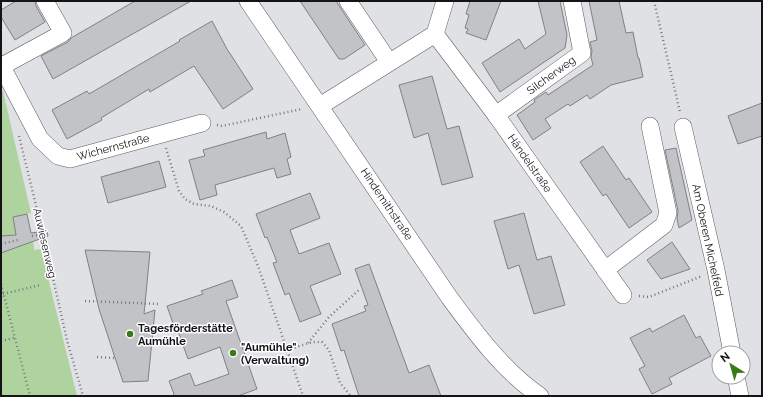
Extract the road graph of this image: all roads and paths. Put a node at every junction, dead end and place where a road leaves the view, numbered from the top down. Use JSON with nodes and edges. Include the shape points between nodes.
{"nodes":[{"id":1,"x":45,"y":1,"type":"edge"},
{"id":2,"x":248,"y":1,"type":"edge"},
{"id":3,"x":348,"y":1,"type":"edge"},
{"id":4,"x":445,"y":1,"type":"edge"},
{"id":5,"x":572,"y":1,"type":"edge"},
{"id":6,"x":654,"y":1,"type":"edge"},
{"id":7,"x":435,"y":34,"type":"junction"},
{"id":8,"x":389,"y":62,"type":"junction"},
{"id":9,"x":1,"y":66,"type":"edge"},
{"id":10,"x":320,"y":106,"type":"junction"},
{"id":11,"x":496,"y":114,"type":"junction"},
{"id":12,"x":202,"y":123,"type":"joint"},
{"id":13,"x":650,"y":126,"type":"dead end"},
{"id":14,"x":683,"y":126,"type":"joint"},
{"id":15,"x":18,"y":131,"type":"dead end"},
{"id":16,"x":162,"y":134,"type":"junction"},
{"id":17,"x":43,"y":234,"type":"junction"},
{"id":18,"x":32,"y":236,"type":"dead end"},
{"id":19,"x":18,"y":240,"type":"dead end"},
{"id":20,"x":1,"y":244,"type":"edge"},
{"id":21,"x":605,"y":270,"type":"junction"},
{"id":22,"x":716,"y":270,"type":"junction"},
{"id":23,"x":1,"y":284,"type":"edge"},
{"id":24,"x":40,"y":285,"type":"dead end"},
{"id":25,"x":360,"y":289,"type":"dead end"},
{"id":26,"x":3,"y":294,"type":"junction"},
{"id":27,"x":623,"y":294,"type":"joint"},
{"id":28,"x":86,"y":301,"type":"dead end"},
{"id":29,"x":160,"y":304,"type":"dead end"},
{"id":30,"x":14,"y":338,"type":"junction"},
{"id":31,"x":1,"y":341,"type":"edge"},
{"id":32,"x":308,"y":343,"type":"junction"},
{"id":33,"x":730,"y":345,"type":"edge"},
{"id":34,"x":287,"y":350,"type":"junction"},
{"id":35,"x":97,"y":357,"type":"dead end"},
{"id":36,"x":115,"y":358,"type":"dead end"},
{"id":37,"x":738,"y":385,"type":"edge"},
{"id":38,"x":534,"y":394,"type":"edge"},
{"id":39,"x":30,"y":396,"type":"edge"},
{"id":40,"x":84,"y":396,"type":"edge"},
{"id":41,"x":303,"y":396,"type":"edge"},
{"id":42,"x":351,"y":396,"type":"edge"},
{"id":43,"x":740,"y":396,"type":"edge"}],
"edges":[{"from":1,"to":9,"type":"street","name":"Wichernstraße","via":[[63,33]]},
{"from":2,"to":10,"type":"street","name":"Hindemithstraße"},
{"from":3,"to":8,"type":"street"},
{"from":4,"to":7,"type":"street"},
{"from":5,"to":11,"type":"street","name":"Silcherweg","via":[[582,53]]},
{"from":6,"to":14,"type":"path"},
{"from":7,"to":8,"type":"street"},
{"from":7,"to":11,"type":"street","name":"Händelstraße"},
{"from":8,"to":10,"type":"street"},
{"from":9,"to":16,"type":"street","name":"Wichernstraße","via":[[40,139],[58,156],[70,158]]},
{"from":10,"to":12,"type":"path","via":[[222,126]]},
{"from":10,"to":38,"type":"street","name":"Hindemithstraße","via":[[472,328],[503,364]]},
{"from":11,"to":21,"type":"street","name":"Händelstraße"},
{"from":12,"to":16,"type":"street","name":"Wichernstraße"},
{"from":13,"to":21,"type":"street","via":[[668,214],[664,225]]},
{"from":14,"to":22,"type":"street","name":"Am Oberen Michelfeld"},
{"from":15,"to":17,"type":"path","name":"Auwiesenweg"},
{"from":16,"to":34,"type":"path","via":[[179,191],[185,199],[224,212],[241,226],[258,266]]},
{"from":17,"to":18,"type":"path"},
{"from":17,"to":40,"type":"path","name":"Auwiesenweg","via":[[67,340]]},
{"from":19,"to":20,"type":"path"},
{"from":21,"to":27,"type":"street","name":"Händelstraße"},
{"from":22,"to":27,"type":"path","via":[[649,297]]},
{"from":22,"to":33,"type":"street","name":"Am Oberen Michelfeld"},
{"from":23,"to":26,"type":"path"},
{"from":24,"to":26,"type":"path"},
{"from":25,"to":32,"type":"path","via":[[329,317]]},
{"from":26,"to":30,"type":"path"},
{"from":28,"to":29,"type":"path"},
{"from":30,"to":31,"type":"path"},
{"from":30,"to":39,"type":"path"},
{"from":32,"to":34,"type":"path"},
{"from":32,"to":42,"type":"path","via":[[322,342],[329,350],[340,383]]},
{"from":34,"to":41,"type":"path"},
{"from":35,"to":36,"type":"path"},
{"from":37,"to":43,"type":"street"}]}
